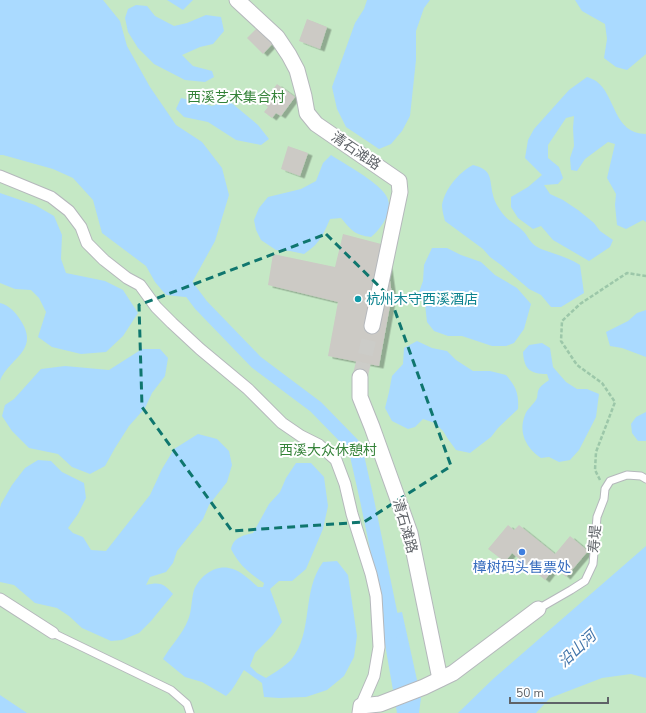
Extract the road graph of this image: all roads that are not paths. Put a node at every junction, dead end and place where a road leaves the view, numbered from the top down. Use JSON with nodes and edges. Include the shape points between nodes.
{"nodes":[{"id":1,"x":237,"y":0,"type":"edge"},
{"id":2,"x":0,"y":176,"type":"edge"},
{"id":3,"x":372,"y":326,"type":"tunnel mouth"},
{"id":4,"x":360,"y":378,"type":"tunnel mouth"},
{"id":5,"x":646,"y":479,"type":"edge"},
{"id":6,"x":0,"y":599,"type":"edge"},
{"id":7,"x":538,"y":609,"type":"joint"},
{"id":8,"x":53,"y":633,"type":"joint"},
{"id":9,"x":440,"y":679,"type":"junction"},
{"id":10,"x":361,"y":709,"type":"edge"},
{"id":11,"x":190,"y":713,"type":"edge"}],
"edges":[{"from":1,"to":3,"type":"street","name":"清石滩路","via":[[277,37],[289,55],[297,70],[307,113],[316,124],[399,181],[400,192]]},
{"from":2,"to":10,"type":"street","via":[[51,197],[69,211],[81,227],[87,243],[104,260],[140,285],[172,323],[248,389],[282,424],[319,445],[336,460],[376,596],[379,647],[374,676]]},
{"from":4,"to":9,"type":"street","name":"清石滩路","via":[[360,397],[410,533]]},
{"from":5,"to":7,"type":"lane","name":"寿堤","via":[[627,475],[610,481],[605,488],[597,517],[593,564],[584,581]]},
{"from":6,"to":8,"type":"street"},
{"from":7,"to":9,"type":"street","via":[[453,673]]},
{"from":8,"to":11,"type":"lane","via":[[171,690],[187,704]]},
{"from":9,"to":10,"type":"street","via":[[380,704]]}]}
